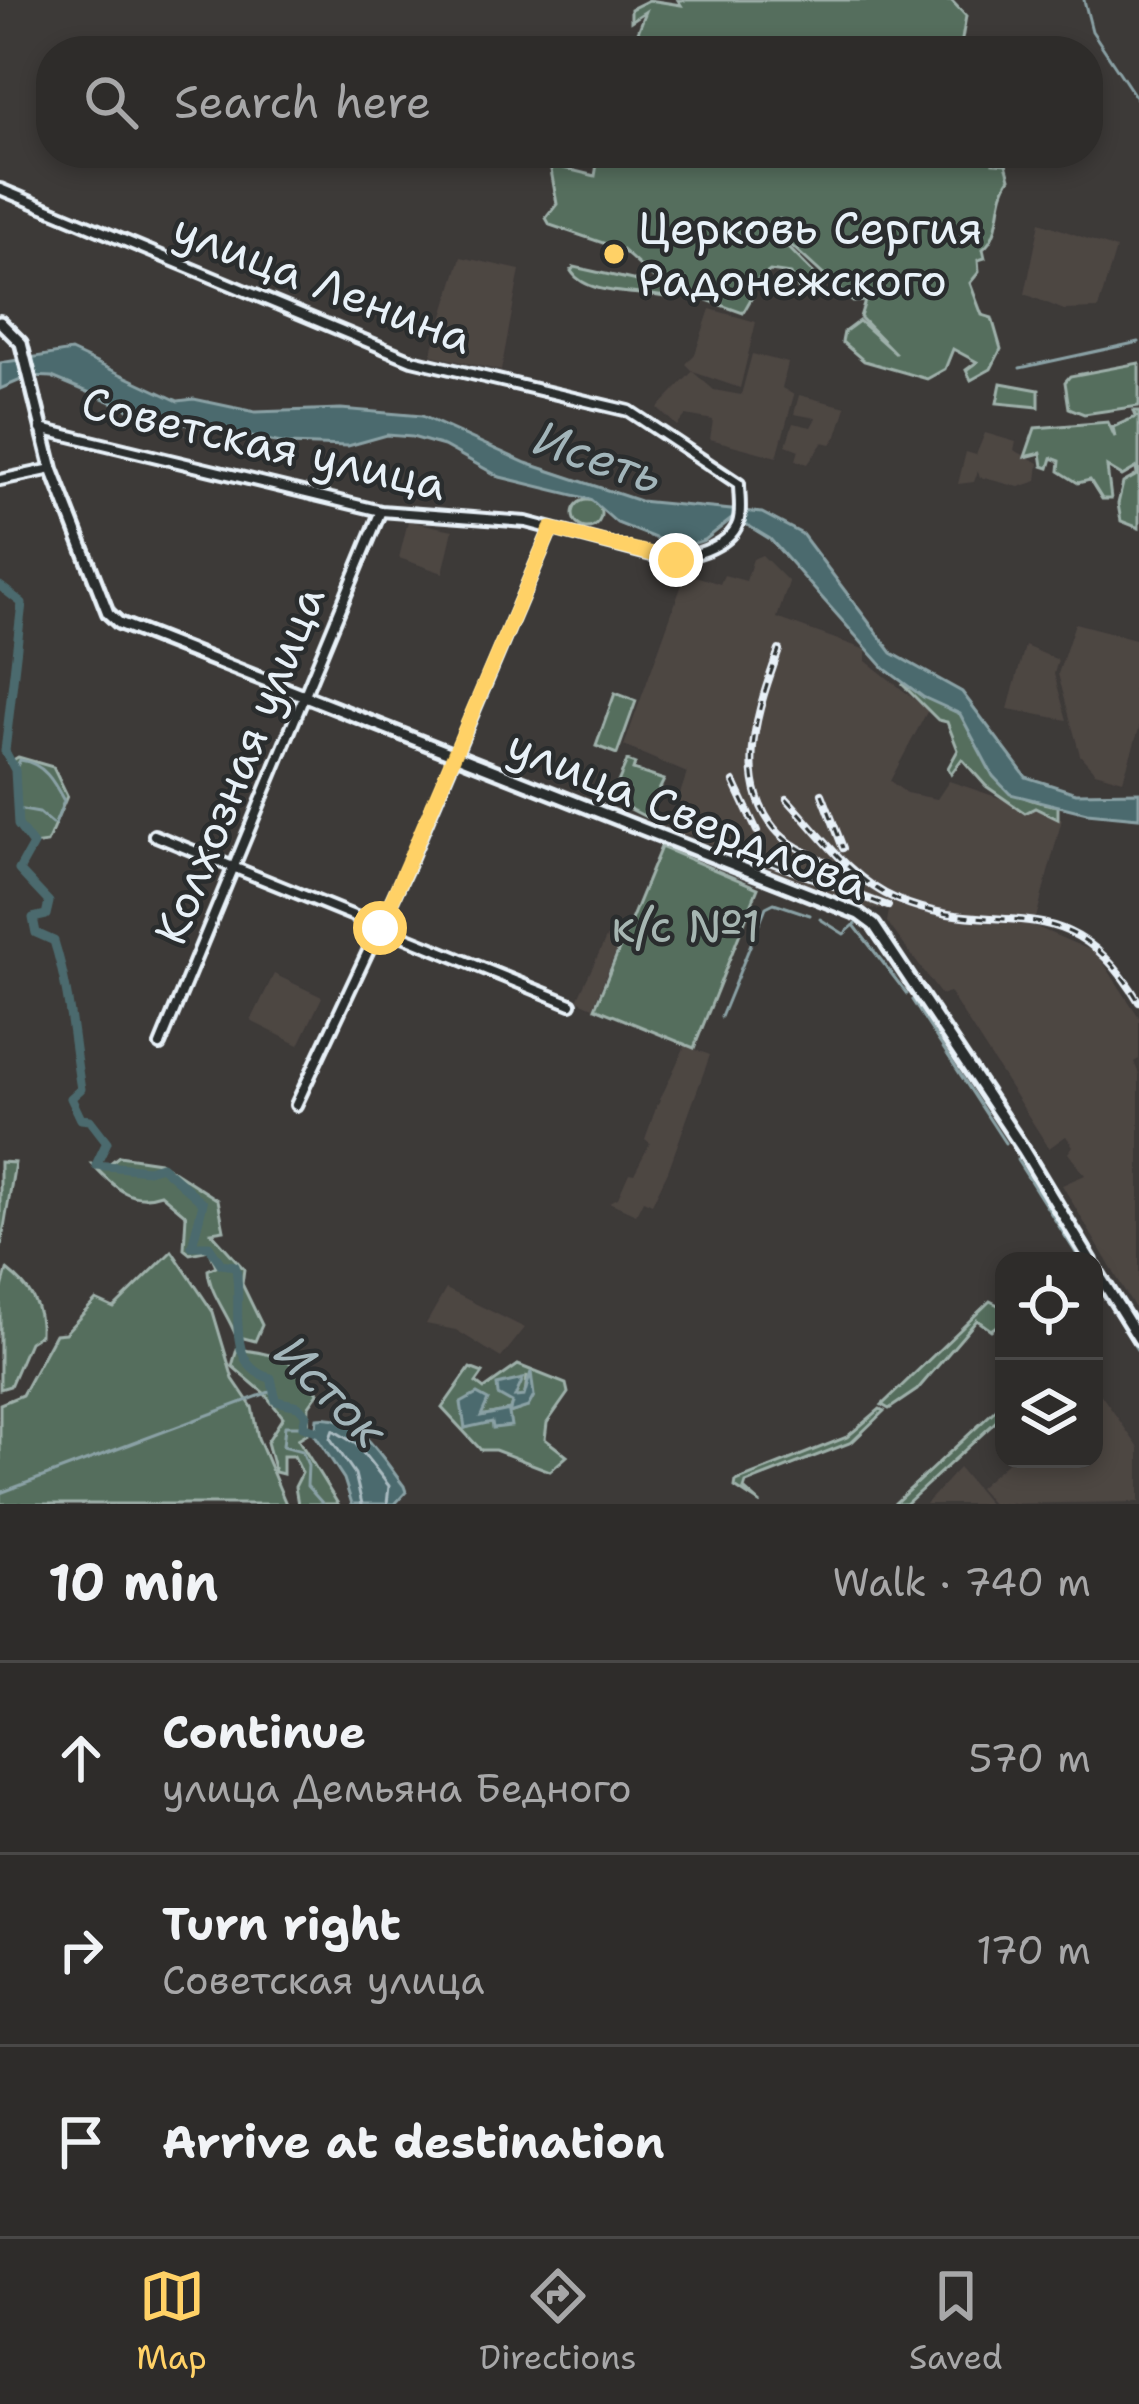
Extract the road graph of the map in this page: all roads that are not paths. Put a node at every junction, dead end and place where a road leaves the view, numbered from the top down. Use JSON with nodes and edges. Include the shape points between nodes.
{"nodes":[{"id":1,"x":0,"y":189,"type":"edge"},
{"id":2,"x":0,"y":322,"type":"edge"},
{"id":3,"x":41,"y":429,"type":"junction"},
{"id":4,"x":52,"y":469,"type":"junction"},
{"id":5,"x":0,"y":480,"type":"edge"},
{"id":6,"x":381,"y":512,"type":"junction"},
{"id":7,"x":740,"y":518,"type":"joint"},
{"id":8,"x":551,"y":529,"type":"junction"},
{"id":9,"x":300,"y":695,"type":"junction"},
{"id":10,"x":455,"y":756,"type":"junction"},
{"id":11,"x":154,"y":835,"type":"dead end"},
{"id":12,"x":232,"y":867,"type":"junction"},
{"id":13,"x":380,"y":928,"type":"junction"},
{"id":14,"x":571,"y":1004,"type":"dead end"},
{"id":15,"x":160,"y":1045,"type":"dead end"},
{"id":16,"x":296,"y":1106,"type":"dead end"},
{"id":17,"x":1085,"y":1252,"type":"edge"},
{"id":18,"x":1103,"y":1282,"type":"edge"},
{"id":19,"x":1139,"y":1339,"type":"edge"}],
"edges":[{"from":1,"to":7,"type":"street","name":"улица Ленина","via":[[412,360],[629,411],[739,484]]},
{"from":2,"to":3,"type":"main road","via":[[22,349]]},
{"from":3,"to":4,"type":"main road"},
{"from":3,"to":6,"type":"street","name":"Советская улица"},
{"from":4,"to":5,"type":"street"},
{"from":4,"to":9,"type":"main road","name":"улица Свердлова","via":[[108,613]]},
{"from":6,"to":8,"type":"street","name":"Советская улица"},
{"from":6,"to":9,"type":"street","name":"Колхозная улица"},
{"from":7,"to":8,"type":"street","name":"Советская улица","via":[[729,536],[676,560]]},
{"from":8,"to":10,"type":"street"},
{"from":9,"to":10,"type":"main road","name":"улица Свердлова"},
{"from":9,"to":12,"type":"street","name":"Колхозная улица"},
{"from":10,"to":13,"type":"street"},
{"from":10,"to":17,"type":"main road","name":"улица Свердлова","via":[[868,920]]},
{"from":11,"to":12,"type":"street"},
{"from":12,"to":13,"type":"street"},
{"from":12,"to":15,"type":"street","name":"Колхозная улица"},
{"from":13,"to":14,"type":"street"},
{"from":13,"to":16,"type":"street"},
{"from":18,"to":19,"type":"main road","name":"улица Свердлова"}]}
